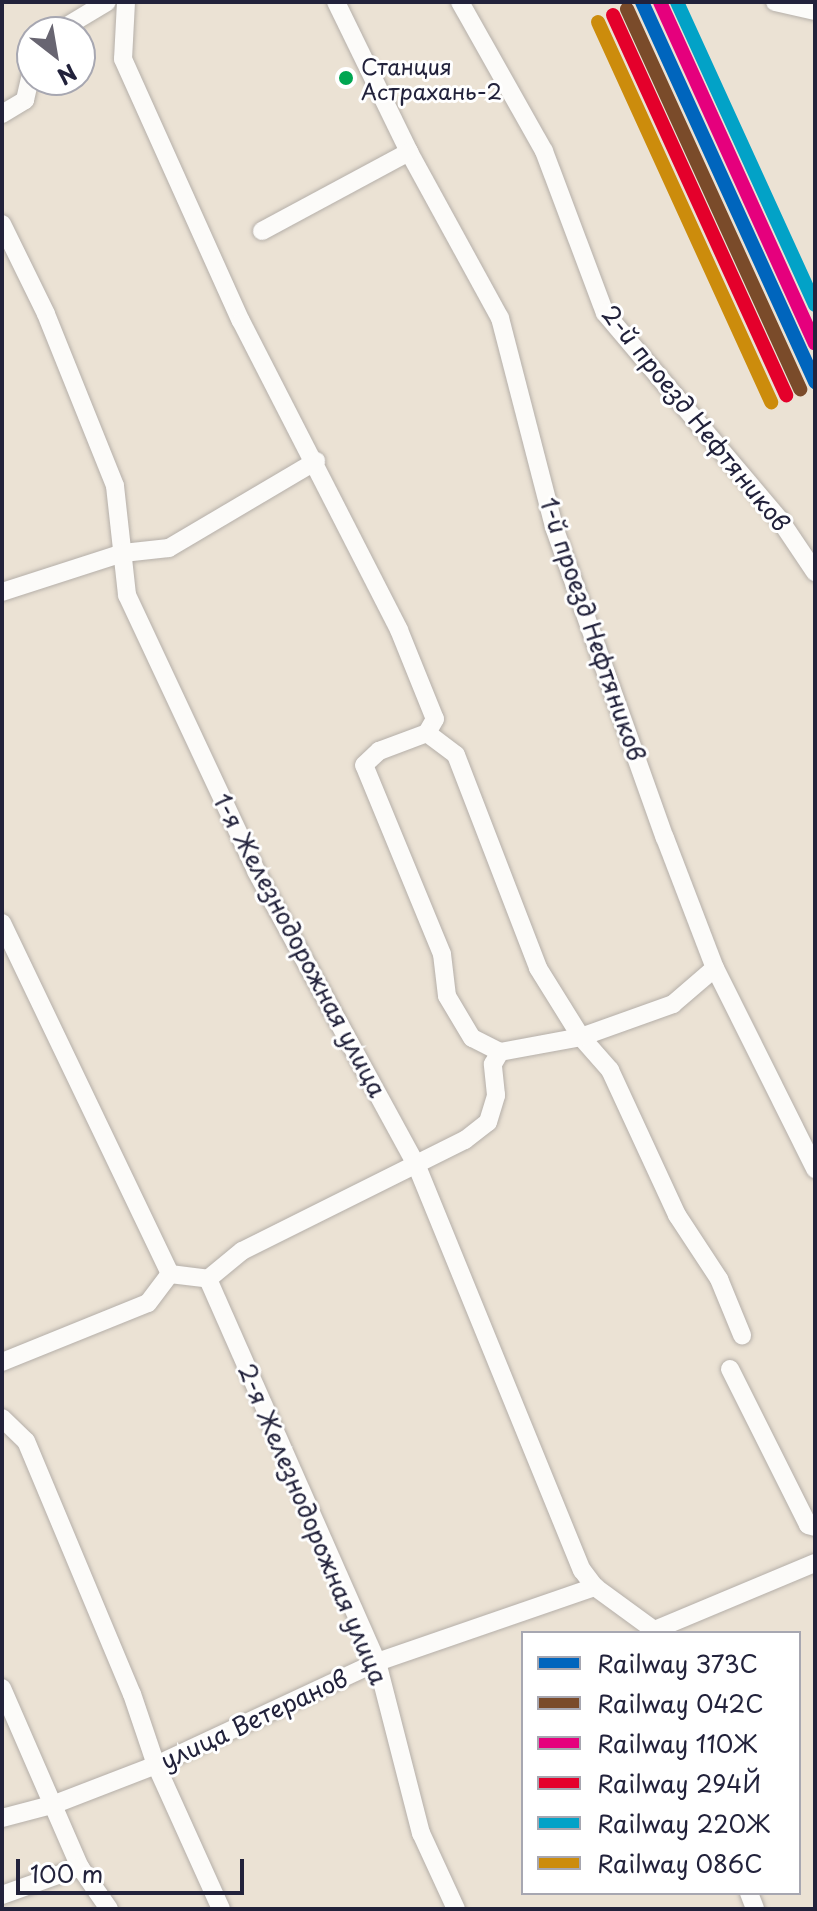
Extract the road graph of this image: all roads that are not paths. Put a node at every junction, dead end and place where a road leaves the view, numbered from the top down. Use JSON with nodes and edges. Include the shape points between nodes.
{"nodes":[{"id":1,"x":107,"y":2,"type":"edge"},
{"id":2,"x":126,"y":2,"type":"edge"},
{"id":3,"x":336,"y":2,"type":"edge"},
{"id":4,"x":460,"y":2,"type":"edge"},
{"id":5,"x":775,"y":2,"type":"edge"},
{"id":6,"x":815,"y":11,"type":"edge"},
{"id":7,"x":84,"y":16,"type":"edge"},
{"id":8,"x":26,"y":96,"type":"edge"},
{"id":9,"x":2,"y":114,"type":"edge"},
{"id":10,"x":409,"y":152,"type":"junction"},
{"id":11,"x":2,"y":224,"type":"edge"},
{"id":12,"x":262,"y":231,"type":"dead end"},
{"id":13,"x":316,"y":461,"type":"junction"},
{"id":14,"x":123,"y":553,"type":"junction"},
{"id":15,"x":815,"y":572,"type":"edge"},
{"id":16,"x":2,"y":592,"type":"edge"},
{"id":17,"x":427,"y":733,"type":"junction"},
{"id":18,"x":2,"y":923,"type":"edge"},
{"id":19,"x":715,"y":968,"type":"junction"},
{"id":20,"x":581,"y":1037,"type":"junction"},
{"id":21,"x":500,"y":1052,"type":"junction"},
{"id":22,"x":416,"y":1164,"type":"junction"},
{"id":23,"x":815,"y":1169,"type":"edge"},
{"id":24,"x":170,"y":1274,"type":"junction"},
{"id":25,"x":208,"y":1279,"type":"junction"},
{"id":26,"x":742,"y":1335,"type":"dead end"},
{"id":27,"x":2,"y":1362,"type":"edge"},
{"id":28,"x":730,"y":1369,"type":"dead end"},
{"id":29,"x":2,"y":1418,"type":"edge"},
{"id":30,"x":813,"y":1530,"type":"edge"},
{"id":31,"x":815,"y":1563,"type":"edge"},
{"id":32,"x":595,"y":1587,"type":"junction"},
{"id":33,"x":657,"y":1631,"type":"edge"},
{"id":34,"x":377,"y":1662,"type":"junction"},
{"id":35,"x":2,"y":1688,"type":"edge"},
{"id":36,"x":156,"y":1765,"type":"junction"},
{"id":37,"x":55,"y":1804,"type":"junction"},
{"id":38,"x":2,"y":1818,"type":"edge"},
{"id":39,"x":80,"y":1867,"type":"junction"},
{"id":40,"x":2,"y":1895,"type":"edge"},
{"id":41,"x":109,"y":1909,"type":"edge"},
{"id":42,"x":221,"y":1909,"type":"edge"},
{"id":43,"x":456,"y":1909,"type":"edge"}],
"edges":[{"from":1,"to":7,"type":"street"},
{"from":2,"to":13,"type":"street","via":[[123,59],[241,321]]},
{"from":3,"to":10,"type":"street","name":"1-й проезд Нефтяников"},
{"from":4,"to":15,"type":"street","name":"2-й проезд Нефтяников","via":[[544,151],[605,313],[780,520]]},
{"from":5,"to":6,"type":"street"},
{"from":8,"to":9,"type":"street"},
{"from":10,"to":12,"type":"street"},
{"from":10,"to":19,"type":"street","name":"1-й проезд Нефтяников","via":[[510,342],[554,527]]},
{"from":11,"to":14,"type":"street","name":"1-я Железнодорожная улица","via":[[46,314],[115,486]]},
{"from":13,"to":14,"type":"street","via":[[169,548]]},
{"from":13,"to":17,"type":"street","via":[[399,630],[435,719]]},
{"from":14,"to":16,"type":"street"},
{"from":14,"to":22,"type":"street","name":"1-я Железнодорожная улица","via":[[127,595],[256,871]]},
{"from":17,"to":20,"type":"street","via":[[456,755],[538,968]]},
{"from":17,"to":21,"type":"street","via":[[379,751],[364,765],[442,954],[447,996],[472,1038]]},
{"from":18,"to":24,"type":"street"},
{"from":19,"to":20,"type":"street","via":[[673,1004]]},
{"from":19,"to":23,"type":"street","name":"1-й проезд Нефтяников"},
{"from":20,"to":21,"type":"street"},
{"from":20,"to":26,"type":"street","via":[[610,1070],[677,1215],[719,1279]]},
{"from":21,"to":22,"type":"street","via":[[493,1064],[496,1095],[488,1122]]},
{"from":22,"to":25,"type":"street","via":[[242,1251]]},
{"from":22,"to":32,"type":"street","name":"1-я Железнодорожная улица","via":[[582,1570]]},
{"from":24,"to":25,"type":"street"},
{"from":24,"to":27,"type":"street","via":[[148,1303]]},
{"from":25,"to":34,"type":"street","name":"2-я Железнодорожная улица"},
{"from":28,"to":30,"type":"street"},
{"from":29,"to":36,"type":"street","via":[[26,1441],[132,1694]]},
{"from":31,"to":33,"type":"street"},
{"from":32,"to":33,"type":"street","name":"1-я Железнодорожная улица"},
{"from":32,"to":34,"type":"street","name":"улица Ветеранов"},
{"from":34,"to":36,"type":"street","name":"улица Ветеранов"},
{"from":34,"to":43,"type":"street","name":"2-я Железнодорожная улица","via":[[421,1833]]},
{"from":35,"to":37,"type":"street"},
{"from":36,"to":37,"type":"street","name":"улица Ветеранов"},
{"from":36,"to":42,"type":"street"},
{"from":37,"to":38,"type":"street","name":"улица Ветеранов"},
{"from":37,"to":39,"type":"street"},
{"from":39,"to":40,"type":"street"},
{"from":39,"to":41,"type":"street"}]}
